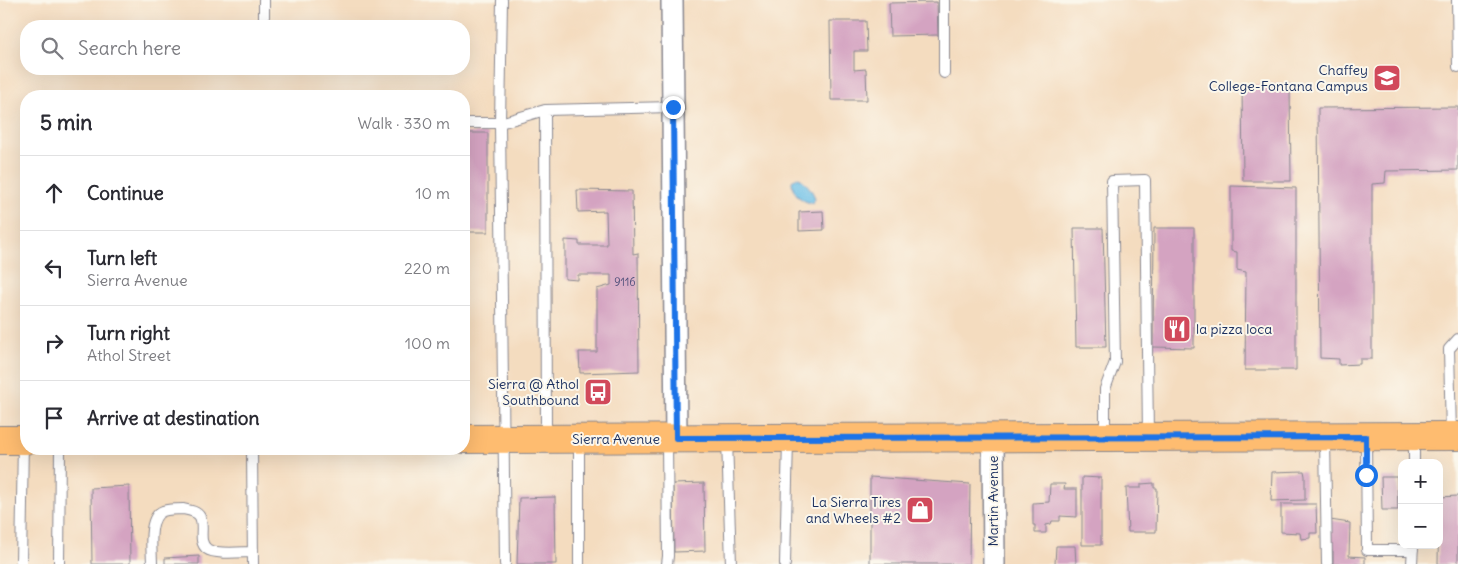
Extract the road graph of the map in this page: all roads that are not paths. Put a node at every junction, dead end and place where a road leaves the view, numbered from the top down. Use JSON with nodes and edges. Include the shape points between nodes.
{"nodes":[{"id":1,"x":264,"y":0,"type":"edge"},
{"id":2,"x":502,"y":0,"type":"edge"},
{"id":3,"x":672,"y":0,"type":"edge"},
{"id":4,"x":944,"y":0,"type":"edge"},
{"id":5,"x":1457,"y":0,"type":"edge"},
{"id":6,"x":264,"y":20,"type":"edge"},
{"id":7,"x":1458,"y":66,"type":"edge"},
{"id":8,"x":944,"y":73,"type":"dead end"},
{"id":9,"x":673,"y":107,"type":"junction"},
{"id":10,"x":545,"y":110,"type":"junction"},
{"id":11,"x":470,"y":123,"type":"edge"},
{"id":12,"x":500,"y":123,"type":"junction"},
{"id":13,"x":1458,"y":339,"type":"edge"},
{"id":14,"x":1455,"y":436,"type":"edge"},
{"id":15,"x":1105,"y":437,"type":"junction"},
{"id":16,"x":1148,"y":437,"type":"junction"},
{"id":17,"x":1325,"y":437,"type":"junction"},
{"id":18,"x":1366,"y":437,"type":"junction"},
{"id":19,"x":578,"y":438,"type":"junction"},
{"id":20,"x":671,"y":438,"type":"junction"},
{"id":21,"x":727,"y":438,"type":"junction"},
{"id":22,"x":788,"y":438,"type":"junction"},
{"id":23,"x":993,"y":438,"type":"junction"},
{"id":24,"x":470,"y":439,"type":"edge"},
{"id":25,"x":503,"y":439,"type":"junction"},
{"id":26,"x":546,"y":439,"type":"junction"},
{"id":27,"x":17,"y":440,"type":"edge"},
{"id":28,"x":1414,"y":450,"type":"edge"},
{"id":29,"x":60,"y":455,"type":"edge"},
{"id":30,"x":252,"y":455,"type":"edge"},
{"id":31,"x":1398,"y":549,"type":"edge"},
{"id":32,"x":1413,"y":549,"type":"edge"},
{"id":33,"x":253,"y":552,"type":"junction"},
{"id":34,"x":21,"y":564,"type":"edge"},
{"id":35,"x":60,"y":564,"type":"edge"},
{"id":36,"x":152,"y":564,"type":"edge"},
{"id":37,"x":253,"y":564,"type":"edge"},
{"id":38,"x":504,"y":564,"type":"edge"},
{"id":39,"x":579,"y":564,"type":"edge"},
{"id":40,"x":667,"y":564,"type":"edge"},
{"id":41,"x":731,"y":564,"type":"edge"},
{"id":42,"x":786,"y":564,"type":"edge"},
{"id":43,"x":994,"y":564,"type":"edge"},
{"id":44,"x":1327,"y":564,"type":"edge"},
{"id":45,"x":1412,"y":564,"type":"edge"}],
"edges":[{"from":1,"to":6,"type":"lane"},
{"from":2,"to":12,"type":"lane"},
{"from":3,"to":9,"type":"street"},
{"from":4,"to":8,"type":"lane"},
{"from":5,"to":7,"type":"lane"},
{"from":9,"to":10,"type":"lane"},
{"from":9,"to":20,"type":"street"},
{"from":10,"to":12,"type":"lane"},
{"from":10,"to":26,"type":"lane"},
{"from":11,"to":12,"type":"lane"},
{"from":12,"to":25,"type":"lane"},
{"from":13,"to":14,"type":"lane","via":[[1449,349]]},
{"from":14,"to":28,"type":"main road","name":"Sierra Avenue"},
{"from":15,"to":16,"type":"main road","name":"Sierra Avenue"},
{"from":15,"to":16,"type":"lane","via":[[1104,389],[1115,362],[1112,181],[1144,180]]},
{"from":15,"to":23,"type":"main road","name":"Sierra Avenue"},
{"from":16,"to":17,"type":"main road","name":"Sierra Avenue"},
{"from":17,"to":18,"type":"main road","name":"Sierra Avenue"},
{"from":17,"to":44,"type":"lane"},
{"from":18,"to":28,"type":"main road","name":"Sierra Avenue"},
{"from":18,"to":31,"type":"lane","via":[[1367,550]]},
{"from":19,"to":20,"type":"main road","name":"Sierra Avenue"},
{"from":19,"to":26,"type":"main road","name":"Sierra Avenue"},
{"from":19,"to":39,"type":"lane"},
{"from":20,"to":21,"type":"main road","name":"Sierra Avenue"},
{"from":20,"to":40,"type":"lane"},
{"from":21,"to":22,"type":"main road","name":"Sierra Avenue"},
{"from":21,"to":41,"type":"lane"},
{"from":22,"to":23,"type":"main road","name":"Sierra Avenue"},
{"from":22,"to":42,"type":"lane"},
{"from":23,"to":43,"type":"street","name":"Martin Avenue"},
{"from":24,"to":25,"type":"main road","name":"Sierra Avenue"},
{"from":25,"to":26,"type":"main road","name":"Sierra Avenue"},
{"from":25,"to":38,"type":"lane"},
{"from":27,"to":34,"type":"lane"},
{"from":29,"to":35,"type":"lane"},
{"from":30,"to":33,"type":"lane"},
{"from":32,"to":45,"type":"lane"},
{"from":33,"to":36,"type":"lane","via":[[209,550],[202,543],[200,517],[196,512],[171,509],[162,511],[154,519]]},
{"from":33,"to":37,"type":"lane"}]}
